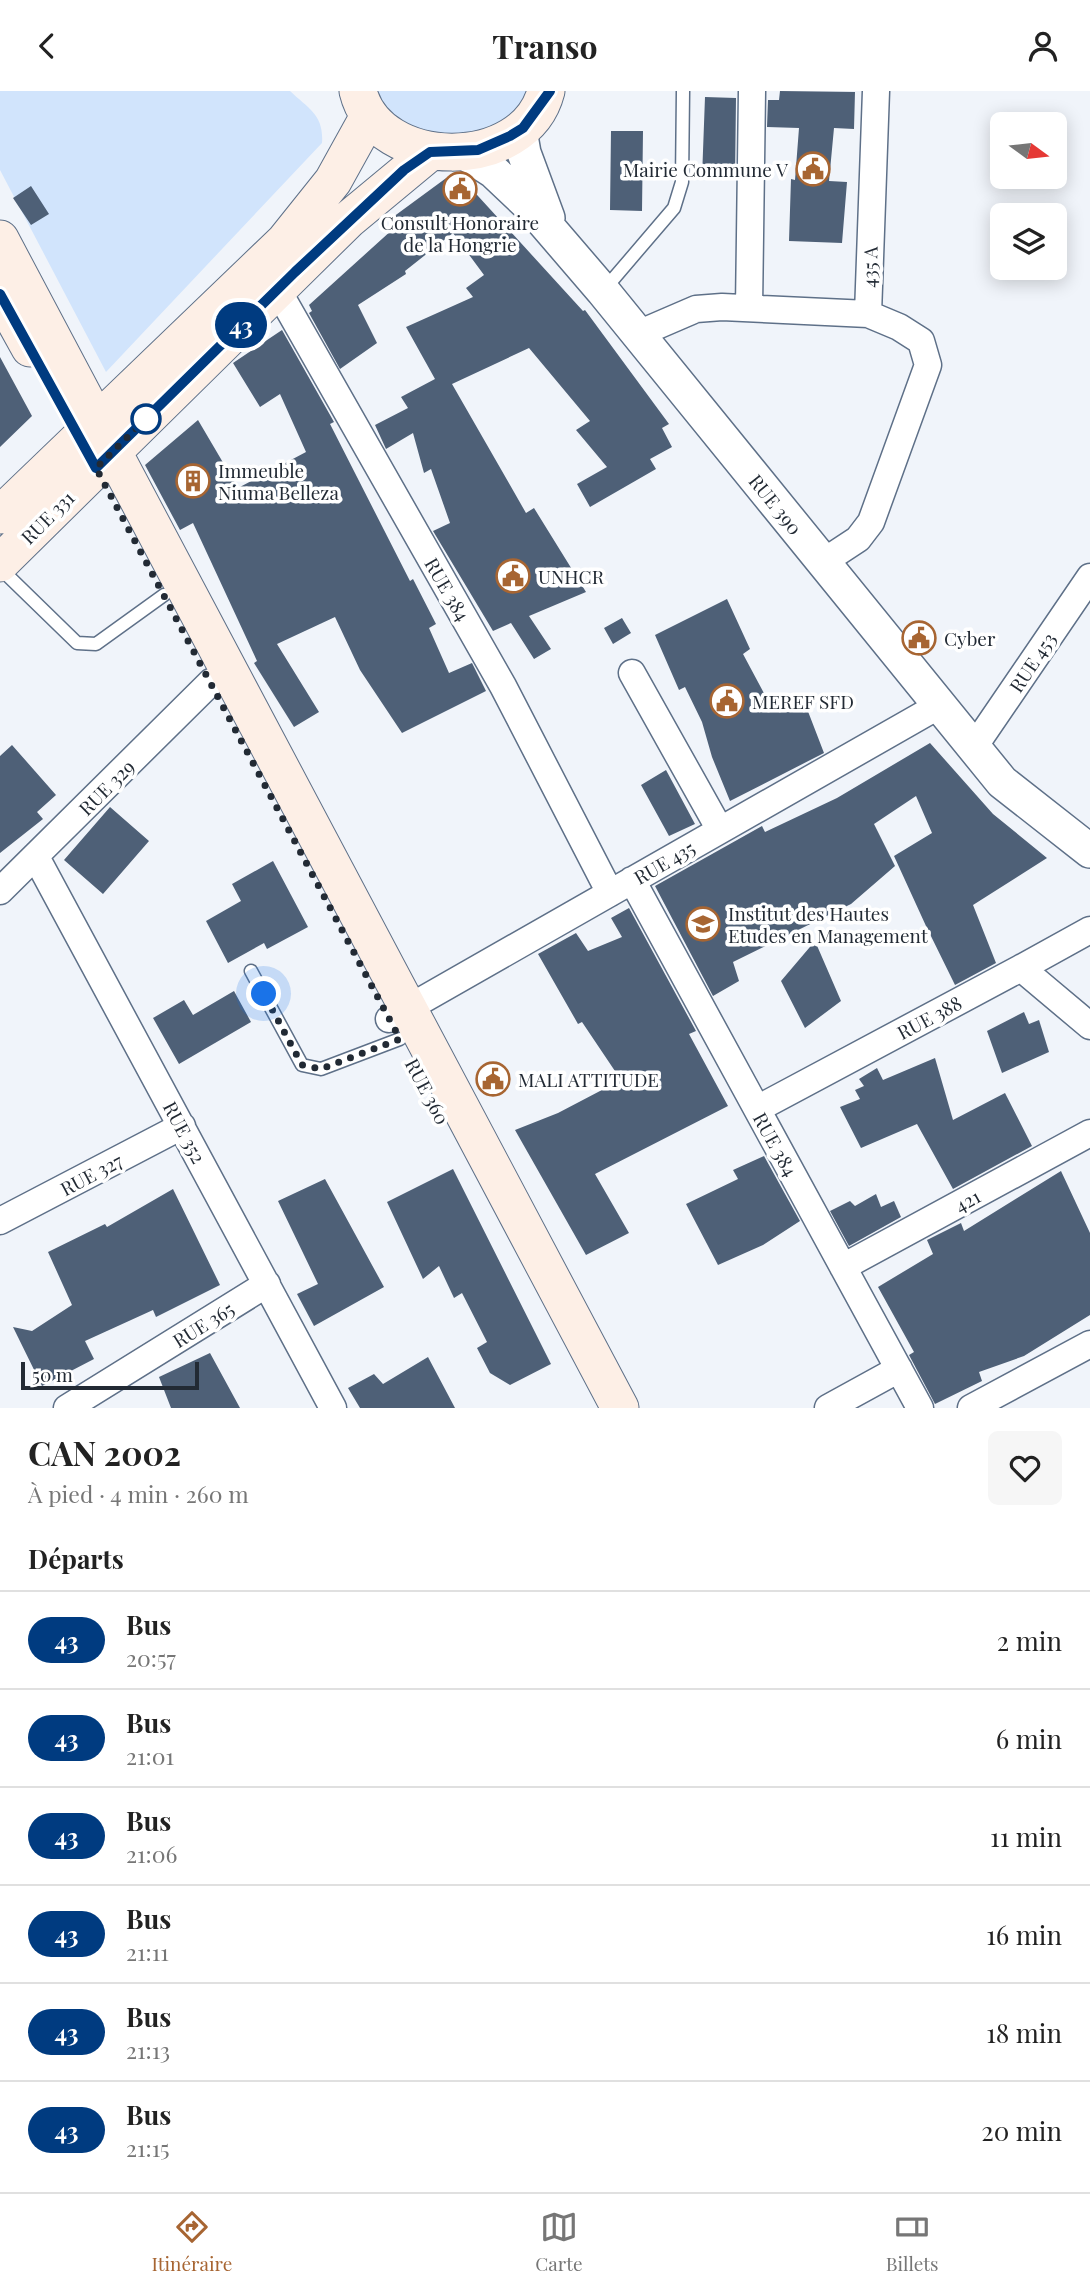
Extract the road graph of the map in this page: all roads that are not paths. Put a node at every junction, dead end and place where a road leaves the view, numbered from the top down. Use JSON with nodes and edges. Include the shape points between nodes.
{"nodes":[{"id":1,"x":683,"y":91,"type":"edge"},
{"id":2,"x":752,"y":91,"type":"edge"},
{"id":3,"x":876,"y":91,"type":"edge"},
{"id":4,"x":547,"y":92,"type":"edge"},
{"id":5,"x":364,"y":103,"type":"edge"},
{"id":6,"x":520,"y":130,"type":"junction"},
{"id":7,"x":447,"y":152,"type":"junction"},
{"id":8,"x":556,"y":237,"type":"junction"},
{"id":9,"x":0,"y":239,"type":"edge"},
{"id":10,"x":277,"y":289,"type":"junction"},
{"id":11,"x":603,"y":291,"type":"junction"},
{"id":12,"x":0,"y":294,"type":"edge"},
{"id":13,"x":750,"y":309,"type":"junction"},
{"id":14,"x":867,"y":314,"type":"junction"},
{"id":15,"x":638,"y":334,"type":"junction"},
{"id":16,"x":97,"y":445,"type":"junction"},
{"id":17,"x":0,"y":515,"type":"edge"},
{"id":18,"x":823,"y":562,"type":"junction"},
{"id":19,"x":0,"y":566,"type":"edge"},
{"id":20,"x":1090,"y":577,"type":"edge"},
{"id":21,"x":164,"y":595,"type":"junction"},
{"id":22,"x":632,"y":673,"type":"dead end"},
{"id":23,"x":211,"y":682,"type":"junction"},
{"id":24,"x":940,"y":705,"type":"junction"},
{"id":25,"x":974,"y":747,"type":"junction"},
{"id":26,"x":720,"y":830,"type":"junction"},
{"id":27,"x":1090,"y":851,"type":"edge"},
{"id":28,"x":36,"y":857,"type":"junction"},
{"id":29,"x":621,"y":887,"type":"junction"},
{"id":30,"x":0,"y":891,"type":"edge"},
{"id":31,"x":1090,"y":930,"type":"edge"},
{"id":32,"x":1021,"y":968,"type":"junction"},
{"id":33,"x":251,"y":971,"type":"dead end"},
{"id":34,"x":400,"y":1022,"type":"junction"},
{"id":35,"x":1090,"y":1026,"type":"edge"},
{"id":36,"x":757,"y":1109,"type":"junction"},
{"id":37,"x":182,"y":1126,"type":"junction"},
{"id":38,"x":1090,"y":1133,"type":"edge"},
{"id":39,"x":0,"y":1221,"type":"edge"},
{"id":40,"x":843,"y":1267,"type":"junction"},
{"id":41,"x":267,"y":1284,"type":"junction"},
{"id":42,"x":1089,"y":1348,"type":"edge"},
{"id":43,"x":899,"y":1370,"type":"junction"},
{"id":44,"x":67,"y":1408,"type":"edge"},
{"id":45,"x":333,"y":1408,"type":"edge"},
{"id":46,"x":597,"y":1408,"type":"edge"},
{"id":47,"x":620,"y":1408,"type":"edge"},
{"id":48,"x":828,"y":1408,"type":"edge"},
{"id":49,"x":920,"y":1408,"type":"edge"},
{"id":50,"x":971,"y":1408,"type":"edge"}],
"edges":[{"from":1,"to":11,"type":"lane","via":[[682,182],[674,208]]},
{"from":2,"to":13,"type":"street"},
{"from":3,"to":14,"type":"street","name":"435 A"},
{"from":4,"to":6,"type":"main road"},
{"from":5,"to":7,"type":"main road","via":[[406,142]]},
{"from":5,"to":16,"type":"main road","name":"RUE 331","via":[[334,181],[285,241]]},
{"from":6,"to":7,"type":"main road","via":[[498,142]]},
{"from":6,"to":8,"type":"street","via":[[531,175]]},
{"from":7,"to":8,"type":"street","name":"RUE 390","via":[[493,171]]},
{"from":7,"to":10,"type":"main road","name":"RUE 331","via":[[348,220]]},
{"from":8,"to":11,"type":"street","name":"RUE 390"},
{"from":9,"to":16,"type":"main road"},
{"from":10,"to":16,"type":"main road","name":"RUE 331"},
{"from":10,"to":29,"type":"street","name":"RUE 384"},
{"from":11,"to":15,"type":"street","name":"RUE 390"},
{"from":12,"to":16,"type":"main road","name":"RUE 360"},
{"from":13,"to":14,"type":"street","name":"435 A"},
{"from":13,"to":15,"type":"street","name":"435 A","via":[[696,309]]},
{"from":14,"to":18,"type":"street","via":[[921,341],[928,365],[871,522],[858,540]]},
{"from":15,"to":18,"type":"street","name":"RUE 390"},
{"from":16,"to":17,"type":"main road","name":"RUE 331"},
{"from":16,"to":19,"type":"main road","name":"RUE 331"},
{"from":16,"to":21,"type":"main road","name":"RUE 360"},
{"from":16,"to":34,"type":"main road"},
{"from":18,"to":24,"type":"street","name":"RUE 390"},
{"from":19,"to":21,"type":"lane","via":[[76,643],[87,646]]},
{"from":20,"to":25,"type":"street","name":"RUE 453"},
{"from":21,"to":23,"type":"main road","name":"RUE 360"},
{"from":22,"to":26,"type":"street"},
{"from":23,"to":28,"type":"street","name":"RUE 329"},
{"from":23,"to":34,"type":"main road","name":"RUE 360"},
{"from":24,"to":25,"type":"street","name":"RUE 390"},
{"from":24,"to":26,"type":"street","name":"RUE 435"},
{"from":25,"to":27,"type":"street","name":"RUE 390","via":[[1002,782]]},
{"from":26,"to":29,"type":"street","name":"RUE 435"},
{"from":28,"to":30,"type":"street","name":"RUE 329"},
{"from":28,"to":37,"type":"street","name":"RUE 352"},
{"from":29,"to":34,"type":"street","name":"RUE 435"},
{"from":29,"to":36,"type":"street","name":"RUE 384"},
{"from":31,"to":32,"type":"street","name":"RUE 388"},
{"from":32,"to":35,"type":"street"},
{"from":32,"to":36,"type":"street","name":"RUE 388"},
{"from":33,"to":34,"type":"lane","via":[[302,1065],[321,1069]]},
{"from":34,"to":46,"type":"main road","name":"RUE 360"},
{"from":34,"to":47,"type":"main road"},
{"from":36,"to":40,"type":"street","name":"RUE 384"},
{"from":37,"to":39,"type":"street","name":"RUE 327"},
{"from":37,"to":41,"type":"street","name":"RUE 352"},
{"from":38,"to":40,"type":"street","name":"421"},
{"from":40,"to":43,"type":"street","name":"RUE 384"},
{"from":41,"to":44,"type":"street","name":"RUE 365"},
{"from":41,"to":45,"type":"street","name":"RUE 352"},
{"from":42,"to":50,"type":"street"},
{"from":43,"to":48,"type":"street"},
{"from":43,"to":49,"type":"street","name":"RUE 384"}]}
